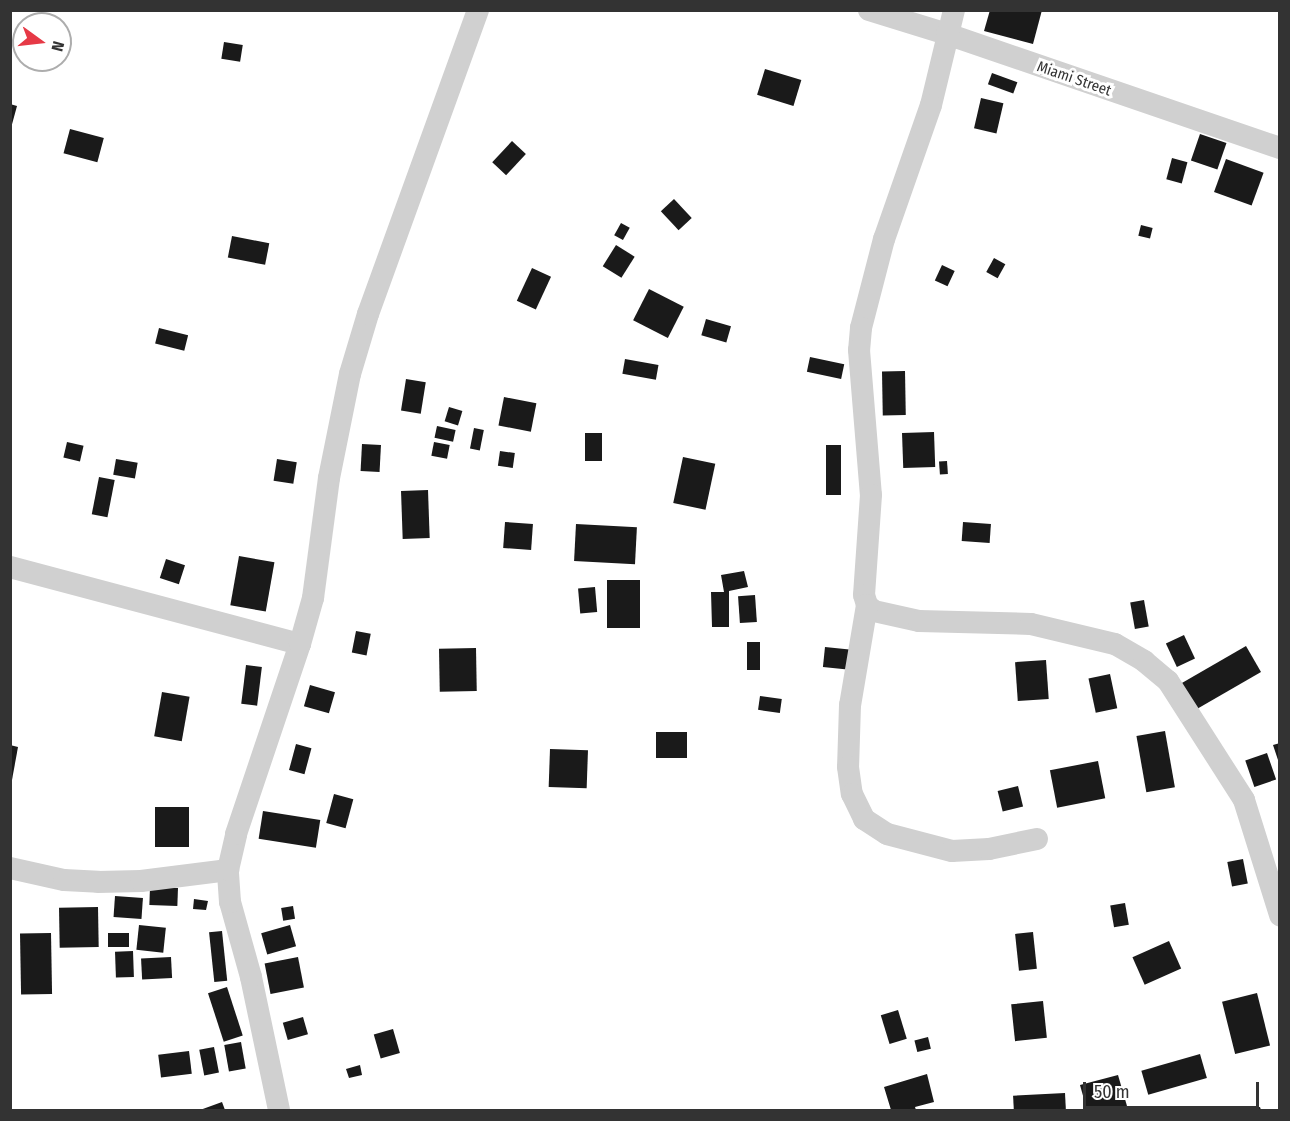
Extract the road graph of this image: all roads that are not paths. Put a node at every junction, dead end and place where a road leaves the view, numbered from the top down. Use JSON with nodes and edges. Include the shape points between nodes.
{"nodes":[{"id":1,"x":478,"y":10,"type":"edge"},
{"id":2,"x":868,"y":10,"type":"edge"},
{"id":3,"x":954,"y":10,"type":"edge"},
{"id":4,"x":946,"y":34,"type":"junction"},
{"id":5,"x":1280,"y":148,"type":"edge"},
{"id":6,"x":10,"y":567,"type":"edge"},
{"id":7,"x":867,"y":605,"type":"junction"},
{"id":8,"x":300,"y":644,"type":"junction"},
{"id":9,"x":1037,"y":839,"type":"dead end"},
{"id":10,"x":10,"y":868,"type":"edge"},
{"id":11,"x":228,"y":870,"type":"junction"},
{"id":12,"x":1280,"y":915,"type":"edge"},
{"id":13,"x":279,"y":1110,"type":"edge"}],
"edges":[{"from":1,"to":8,"type":"street","via":[[350,374],[329,478],[317,575]]},
{"from":2,"to":4,"type":"street","name":"Miami Street"},
{"from":3,"to":4,"type":"street"},
{"from":4,"to":5,"type":"street","name":"Miami Street"},
{"from":4,"to":7,"type":"street","via":[[931,105],[884,238],[861,328],[859,350],[871,495],[864,595]]},
{"from":6,"to":8,"type":"street"},
{"from":7,"to":9,"type":"street","via":[[850,705],[848,767],[852,794],[864,819],[887,834],[952,851],[988,849]]},
{"from":7,"to":12,"type":"street","via":[[874,611],[919,621],[1031,624],[1114,644],[1144,661],[1168,681],[1244,800]]},
{"from":8,"to":11,"type":"street","via":[[236,834]]},
{"from":10,"to":11,"type":"street","via":[[64,880],[98,882]]},
{"from":11,"to":13,"type":"street","via":[[230,902],[251,977]]}]}
